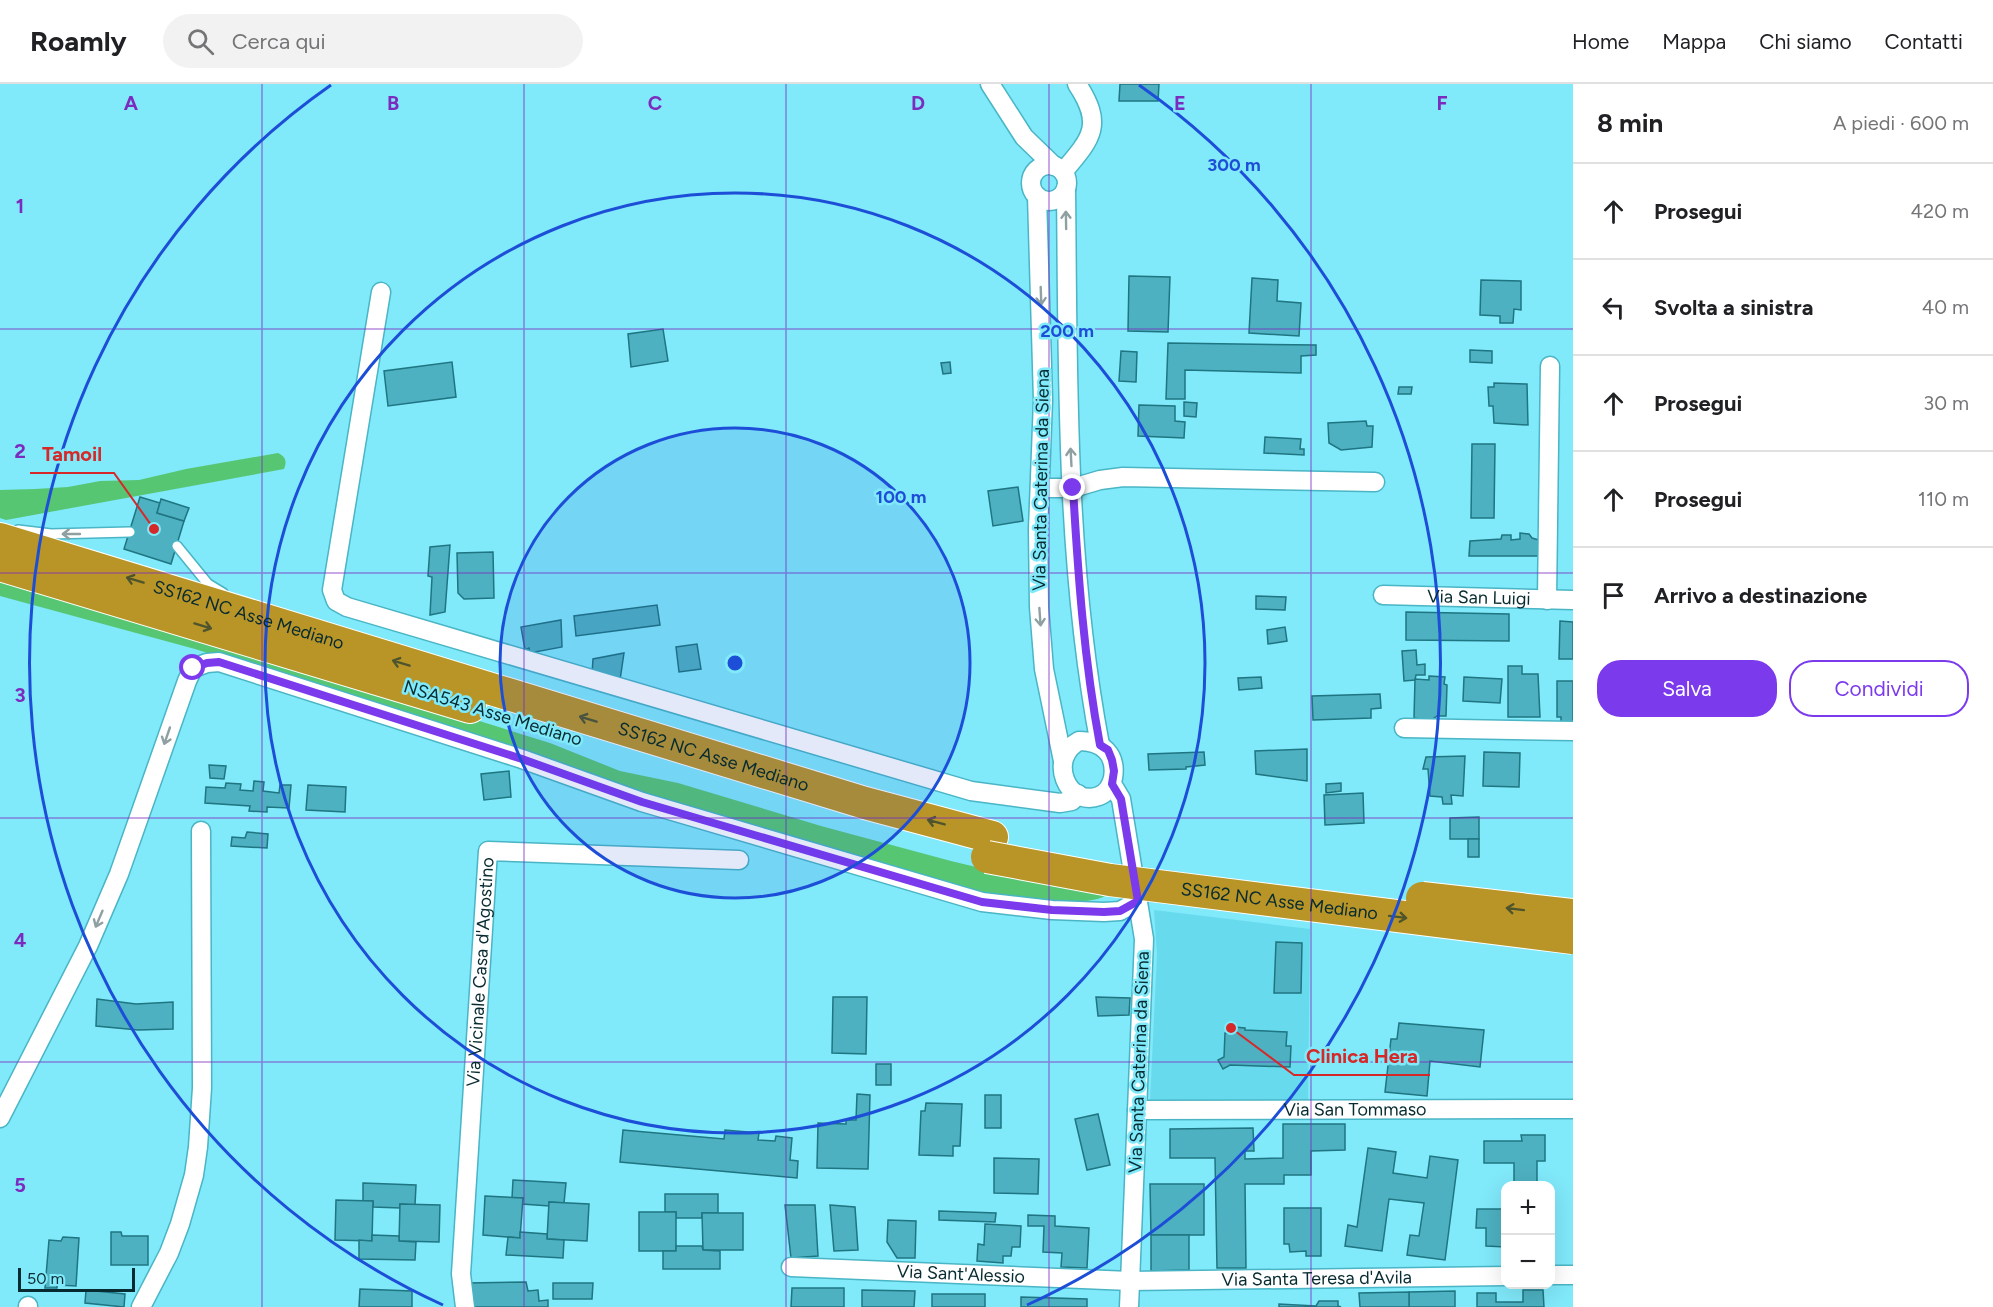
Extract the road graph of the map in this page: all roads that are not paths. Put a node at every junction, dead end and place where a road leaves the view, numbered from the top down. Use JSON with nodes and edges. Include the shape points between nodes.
{"nodes":[{"id":1,"x":990,"y":84,"type":"edge"},
{"id":2,"x":1077,"y":84,"type":"edge"},
{"id":3,"x":1024,"y":137,"type":"junction"},
{"id":4,"x":1034,"y":174,"type":"junction"},
{"id":5,"x":1061,"y":175,"type":"junction"},
{"id":6,"x":1037,"y":196,"type":"junction"},
{"id":7,"x":1067,"y":262,"type":"junction"},
{"id":8,"x":1040,"y":264,"type":"junction"},
{"id":9,"x":381,"y":292,"type":"dead end"},
{"id":10,"x":1550,"y":366,"type":"dead end"},
{"id":11,"x":1375,"y":482,"type":"dead end"},
{"id":12,"x":1040,"y":488,"type":"junction"},
{"id":13,"x":1073,"y":488,"type":"junction"},
{"id":14,"x":130,"y":532,"type":"dead end"},
{"id":15,"x":8,"y":545,"type":"edge"},
{"id":16,"x":177,"y":546,"type":"dead end"},
{"id":17,"x":1383,"y":595,"type":"dead end"},
{"id":18,"x":1547,"y":600,"type":"junction"},
{"id":19,"x":1573,"y":600,"type":"edge"},
{"id":20,"x":273,"y":624,"type":"junction"},
{"id":21,"x":1404,"y":728,"type":"dead end"},
{"id":22,"x":1573,"y":731,"type":"edge"},
{"id":23,"x":1100,"y":745,"type":"junction"},
{"id":24,"x":1063,"y":761,"type":"junction"},
{"id":25,"x":1112,"y":784,"type":"junction"},
{"id":26,"x":1078,"y":794,"type":"junction"},
{"id":27,"x":1097,"y":797,"type":"junction"},
{"id":28,"x":1124,"y":818,"type":"junction"},
{"id":29,"x":201,"y":831,"type":"dead end"},
{"id":30,"x":990,"y":847,"type":"junction"},
{"id":31,"x":740,"y":860,"type":"dead end"},
{"id":32,"x":1138,"y":901,"type":"junction"},
{"id":33,"x":1573,"y":915,"type":"edge"},
{"id":34,"x":1573,"y":938,"type":"edge"},
{"id":35,"x":1573,"y":1109,"type":"edge"},
{"id":36,"x":1137,"y":1110,"type":"junction"},
{"id":37,"x":0,"y":1118,"type":"edge"},
{"id":38,"x":791,"y":1267,"type":"dead end"},
{"id":39,"x":1555,"y":1275,"type":"edge"},
{"id":40,"x":1573,"y":1275,"type":"edge"},
{"id":41,"x":1501,"y":1276,"type":"edge"},
{"id":42,"x":1130,"y":1281,"type":"junction"},
{"id":43,"x":141,"y":1307,"type":"edge"},
{"id":44,"x":465,"y":1307,"type":"edge"},
{"id":45,"x":1129,"y":1307,"type":"edge"}],
"edges":[{"from":1,"to":3,"type":"street"},
{"from":2,"to":5,"type":"street","via":[[1088,100],[1092,128]]},
{"from":3,"to":4,"type":"street"},
{"from":3,"to":5,"type":"street"},
{"from":4,"to":5,"type":"street","via":[[1042,166]]},
{"from":4,"to":6,"type":"street","via":[[1032,186]]},
{"from":5,"to":6,"type":"street","via":[[1059,197],[1054,200]]},
{"from":7,"to":5,"type":"street","name":"Via Santa Caterina da Siena","one_way":true},
{"from":6,"to":8,"type":"street","name":"Via Santa Caterina da Siena"},
{"from":7,"to":8,"type":"street"},
{"from":13,"to":7,"type":"street","name":"Via Santa Caterina da Siena","one_way":true},
{"from":8,"to":12,"type":"street","name":"Via Santa Caterina da Siena","one_way":true},
{"from":9,"to":26,"type":"street","via":[[332,590],[336,602],[971,791],[1060,803],[1072,801]]},
{"from":10,"to":18,"type":"street"},
{"from":11,"to":13,"type":"street","via":[[1123,477]]},
{"from":12,"to":13,"type":"street"},
{"from":12,"to":24,"type":"street","name":"Via Santa Caterina da Siena","one_way":true,"via":[[1041,638],[1049,700]]},
{"from":13,"to":23,"type":"street","name":"Via Santa Caterina da Siena","via":[[1080,602]]},
{"from":14,"to":15,"type":"lane","one_way":true,"via":[[51,534]]},
{"from":20,"to":15,"type":"highway","name":"SS162 NC Asse Mediano","one_way":true},
{"from":15,"to":30,"type":"highway","name":"NSA543 Asse Mediano","one_way":true,"via":[[861,825]]},
{"from":16,"to":20,"type":"lane","via":[[208,584]]},
{"from":17,"to":18,"type":"street","name":"Via San Luigi"},
{"from":18,"to":19,"type":"street","name":"Via San Luigi"},
{"from":30,"to":20,"type":"highway","name":"SS162 NC Asse Mediano","one_way":true,"via":[[865,803]]},
{"from":21,"to":22,"type":"street"},
{"from":23,"to":24,"type":"street","via":[[1079,741],[1065,753]]},
{"from":23,"to":25,"type":"street","via":[[1108,750],[1112,760]]},
{"from":24,"to":26,"type":"street","via":[[1065,780]]},
{"from":25,"to":27,"type":"street"},
{"from":25,"to":28,"type":"street","name":"Via Santa Caterina da Siena","via":[[1119,793]]},
{"from":26,"to":27,"type":"street"},
{"from":27,"to":28,"type":"street","via":[[1118,809]]},
{"from":28,"to":32,"type":"street","name":"Via Santa Caterina da Siena"},
{"from":29,"to":43,"type":"street","via":[[202,1088],[198,1147],[180,1224]]},
{"from":33,"to":30,"type":"highway","name":"NSA543 Asse Mediano","one_way":true,"bridge":true},
{"from":30,"to":34,"type":"highway","name":"SS162 NC Asse Mediano","one_way":true,"bridge":true,"via":[[1110,880]]},
{"from":31,"to":44,"type":"street","name":"Via Vicinale Casa d'Agostino","via":[[488,851],[461,1274]]},
{"from":32,"to":36,"type":"street","name":"Via Santa Caterina da Siena","via":[[1144,939]]},
{"from":32,"to":37,"type":"street","one_way":true,"via":[[1120,911],[1104,912],[982,902],[642,802],[341,700],[219,662],[207,663],[193,668],[187,681],[92,936]]},
{"from":35,"to":36,"type":"street","name":"Via San Tommaso"},
{"from":36,"to":42,"type":"street","name":"Via Santa Caterina da Siena"},
{"from":38,"to":42,"type":"street","name":"Via Sant'Alessio"},
{"from":39,"to":40,"type":"street"},
{"from":41,"to":42,"type":"street","name":"Via Santa Teresa d'Avila"},
{"from":42,"to":45,"type":"street","name":"Via Santa Caterina da Siena"}]}
